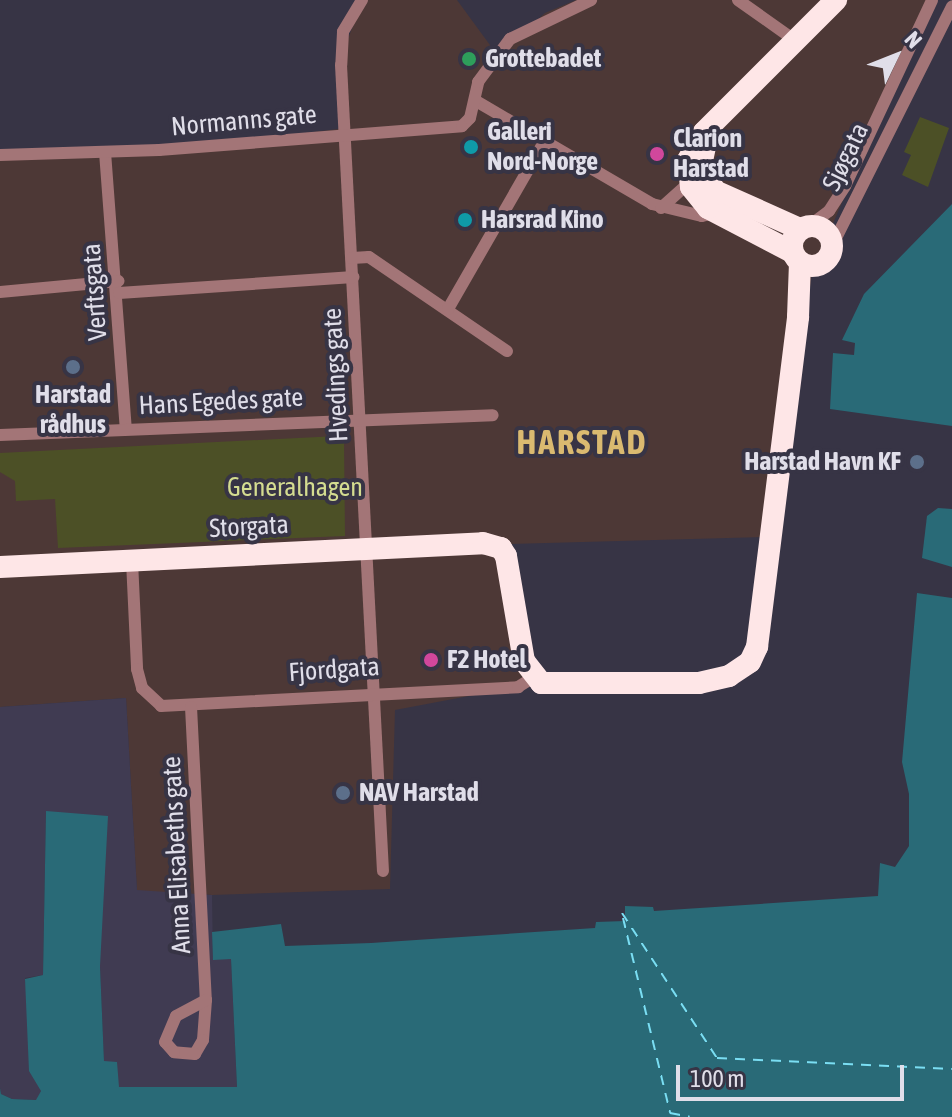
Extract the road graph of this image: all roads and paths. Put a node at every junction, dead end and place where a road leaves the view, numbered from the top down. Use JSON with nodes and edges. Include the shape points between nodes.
{"nodes":[{"id":1,"x":362,"y":0,"type":"edge"},
{"id":2,"x":591,"y":0,"type":"edge"},
{"id":3,"x":738,"y":0,"type":"edge"},
{"id":4,"x":836,"y":0,"type":"edge"},
{"id":5,"x":932,"y":0,"type":"edge"},
{"id":6,"x":952,"y":6,"type":"edge"},
{"id":7,"x":796,"y":41,"type":"junction"},
{"id":8,"x":476,"y":101,"type":"junction"},
{"id":9,"x":718,"y":120,"type":"junction"},
{"id":10,"x":344,"y":135,"type":"junction"},
{"id":11,"x":544,"y":142,"type":"junction"},
{"id":12,"x":105,"y":152,"type":"junction"},
{"id":13,"x":0,"y":155,"type":"edge"},
{"id":14,"x":690,"y":182,"type":"junction"},
{"id":15,"x":661,"y":208,"type":"junction"},
{"id":16,"x":714,"y":213,"type":"junction"},
{"id":17,"x":805,"y":228,"type":"junction"},
{"id":18,"x":811,"y":256,"type":"junction"},
{"id":19,"x":352,"y":258,"type":"junction"},
{"id":20,"x":353,"y":277,"type":"junction"},
{"id":21,"x":118,"y":287,"type":"junction"},
{"id":22,"x":0,"y":292,"type":"edge"},
{"id":23,"x":448,"y":309,"type":"junction"},
{"id":24,"x":507,"y":351,"type":"dead end"},
{"id":25,"x":493,"y":415,"type":"dead end"},
{"id":26,"x":361,"y":420,"type":"junction"},
{"id":27,"x":126,"y":429,"type":"junction"},
{"id":28,"x":0,"y":435,"type":"edge"},
{"id":29,"x":366,"y":549,"type":"junction"},
{"id":30,"x":769,"y":549,"type":"joint"},
{"id":31,"x":132,"y":561,"type":"junction"},
{"id":32,"x":0,"y":567,"type":"edge"},
{"id":33,"x":534,"y":677,"type":"junction"},
{"id":34,"x":372,"y":696,"type":"junction"},
{"id":35,"x":191,"y":707,"type":"junction"},
{"id":36,"x":383,"y":871,"type":"dead end"},
{"id":37,"x":206,"y":1000,"type":"junction"}],
"edges":[{"from":1,"to":10,"type":"street","name":"Hvedings gate","via":[[348,21],[341,65]]},
{"from":2,"to":8,"type":"street","via":[[510,39],[478,82]]},
{"from":3,"to":7,"type":"street"},
{"from":4,"to":7,"type":"highway"},
{"from":5,"to":17,"type":"street","name":"Sjøgata","via":[[845,186],[829,211]]},
{"from":6,"to":18,"type":"street","name":"Sjøgata"},
{"from":7,"to":9,"type":"highway"},
{"from":8,"to":10,"type":"street","name":"Normanns gate","via":[[462,126]]},
{"from":8,"to":11,"type":"street"},
{"from":9,"to":14,"type":"highway","via":[[691,149]]},
{"from":9,"to":17,"type":"highway","via":[[703,152],[706,181],[730,200]]},
{"from":10,"to":12,"type":"street","name":"Normanns gate"},
{"from":10,"to":19,"type":"street","name":"Hvedings gate"},
{"from":11,"to":15,"type":"street"},
{"from":11,"to":23,"type":"street"},
{"from":12,"to":13,"type":"street","name":"Normanns gate"},
{"from":12,"to":21,"type":"street","name":"Verftsgata"},
{"from":14,"to":15,"type":"street"},
{"from":14,"to":16,"type":"highway"},
{"from":15,"to":16,"type":"street","via":[[702,216]]},
{"from":16,"to":18,"type":"highway"},
{"from":17,"to":18,"type":"highway"},
{"from":17,"to":18,"type":"highway","via":[[823,229]]},
{"from":18,"to":30,"type":"highway","name":"Sjøgata","via":[[798,317]]},
{"from":19,"to":20,"type":"street","name":"Hvedings gate"},
{"from":19,"to":23,"type":"street","via":[[369,257]]},
{"from":20,"to":21,"type":"street"},
{"from":20,"to":26,"type":"street","name":"Hvedings gate"},
{"from":21,"to":22,"type":"street"},
{"from":21,"to":27,"type":"street","name":"Verftsgata"},
{"from":23,"to":24,"type":"street"},
{"from":25,"to":26,"type":"street","name":"Hans Egedes gate"},
{"from":26,"to":27,"type":"street","name":"Hans Egedes gate"},
{"from":26,"to":29,"type":"street","name":"Hvedings gate"},
{"from":27,"to":28,"type":"street","name":"Hans Egedes gate"},
{"from":29,"to":31,"type":"highway","name":"Storgata"},
{"from":29,"to":33,"type":"highway","name":"Storgata","via":[[468,543],[501,548],[510,572],[522,652]]},
{"from":29,"to":34,"type":"street","name":"Hvedings gate"},
{"from":30,"to":33,"type":"highway","name":"Fjordgata","via":[[757,647],[738,672],[683,683],[552,685]]},
{"from":31,"to":32,"type":"highway","name":"Storgata"},
{"from":31,"to":35,"type":"street","name":"Fjordgata","via":[[142,688],[161,706]]},
{"from":33,"to":34,"type":"street","name":"Fjordgata","via":[[518,687]]},
{"from":34,"to":35,"type":"street","name":"Fjordgata"},
{"from":34,"to":36,"type":"street","name":"Hvedings gate"},
{"from":35,"to":37,"type":"street","name":"Anna Elisabeths gate"},
{"from":37,"to":37,"type":"street","name":"Anna Elisabeths gate","via":[[203,1040],[195,1054],[174,1052],[165,1042],[176,1016]]}]}
